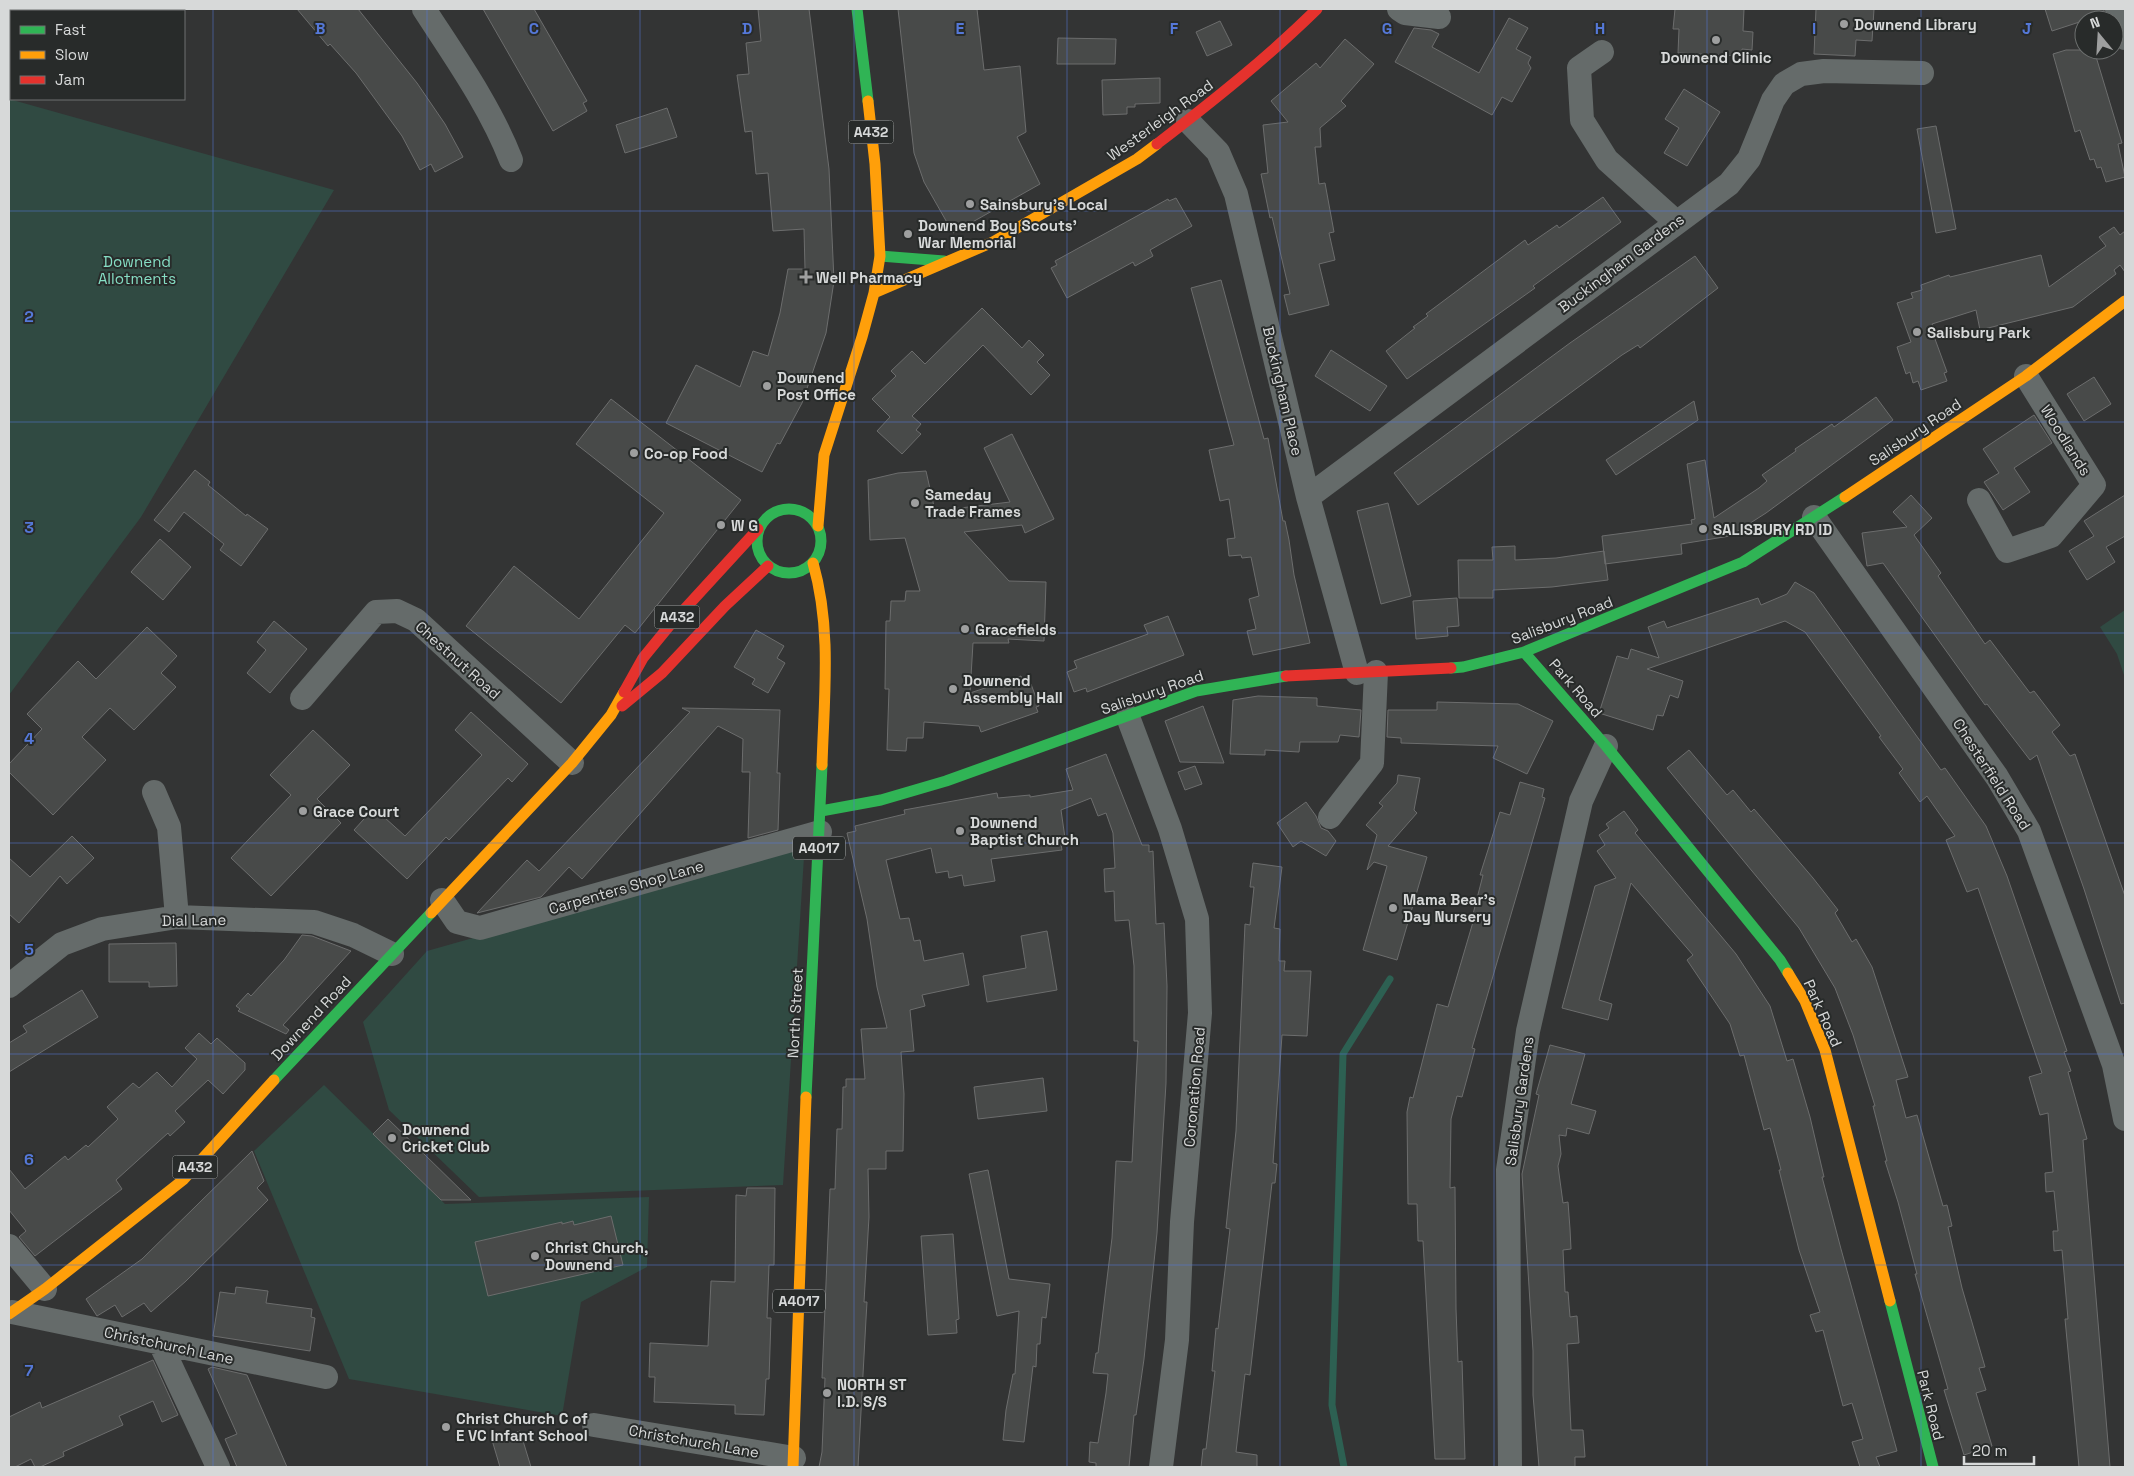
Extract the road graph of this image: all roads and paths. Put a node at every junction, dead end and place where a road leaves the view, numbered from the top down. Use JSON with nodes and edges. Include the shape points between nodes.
{"nodes":[{"id":1,"x":424,"y":9,"type":"edge"},
{"id":2,"x":857,"y":9,"type":"edge"},
{"id":3,"x":1317,"y":9,"type":"edge"},
{"id":4,"x":1398,"y":9,"type":"edge"},
{"id":5,"x":2117,"y":9,"type":"edge"},
{"id":6,"x":1439,"y":17,"type":"dead end"},
{"id":7,"x":2125,"y":38,"type":"edge"},
{"id":8,"x":1602,"y":52,"type":"dead end"},
{"id":9,"x":1922,"y":73,"type":"dead end"},
{"id":10,"x":1188,"y":122,"type":"junction"},
{"id":11,"x":511,"y":160,"type":"dead end"},
{"id":12,"x":1676,"y":222,"type":"junction"},
{"id":13,"x":880,"y":256,"type":"junction"},
{"id":14,"x":951,"y":261,"type":"junction"},
{"id":15,"x":874,"y":293,"type":"junction"},
{"id":16,"x":2125,"y":301,"type":"edge"},
{"id":17,"x":2026,"y":376,"type":"junction"},
{"id":18,"x":824,"y":455,"type":"junction"},
{"id":19,"x":808,"y":478,"type":"dead end"},
{"id":20,"x":797,"y":493,"type":"dead end"},
{"id":21,"x":1308,"y":497,"type":"junction"},
{"id":22,"x":1979,"y":500,"type":"dead end"},
{"id":23,"x":788,"y":508,"type":"junction"},
{"id":24,"x":1814,"y":518,"type":"junction"},
{"id":25,"x":818,"y":526,"type":"junction"},
{"id":26,"x":758,"y":529,"type":"junction"},
{"id":27,"x":813,"y":563,"type":"junction"},
{"id":28,"x":768,"y":566,"type":"junction"},
{"id":29,"x":1524,"y":652,"type":"junction"},
{"id":30,"x":1367,"y":672,"type":"junction"},
{"id":31,"x":302,"y":698,"type":"dead end"},
{"id":32,"x":611,"y":715,"type":"junction"},
{"id":33,"x":1128,"y":717,"type":"junction"},
{"id":34,"x":1606,"y":746,"type":"junction"},
{"id":35,"x":572,"y":762,"type":"junction"},
{"id":36,"x":154,"y":792,"type":"dead end"},
{"id":37,"x":1330,"y":817,"type":"dead end"},
{"id":38,"x":820,"y":821,"type":"junction"},
{"id":39,"x":442,"y":900,"type":"junction"},
{"id":40,"x":176,"y":917,"type":"junction"},
{"id":41,"x":392,"y":954,"type":"junction"},
{"id":42,"x":9,"y":986,"type":"edge"},
{"id":43,"x":2125,"y":1119,"type":"edge"},
{"id":44,"x":9,"y":1246,"type":"edge"},
{"id":45,"x":45,"y":1289,"type":"junction"},
{"id":46,"x":11,"y":1313,"type":"edge"},
{"id":47,"x":160,"y":1343,"type":"junction"},
{"id":48,"x":326,"y":1377,"type":"dead end"},
{"id":49,"x":594,"y":1425,"type":"dead end"},
{"id":50,"x":793,"y":1463,"type":"edge"},
{"id":51,"x":218,"y":1467,"type":"edge"},
{"id":52,"x":1161,"y":1467,"type":"edge"},
{"id":53,"x":1510,"y":1467,"type":"edge"},
{"id":54,"x":1933,"y":1467,"type":"edge"}],
"edges":[{"from":1,"to":11,"type":"street","via":[[467,76]]},
{"from":2,"to":13,"type":"main road","number":"A432","via":[[875,164]]},
{"from":3,"to":10,"type":"main road","name":"Westerleigh Road"},
{"from":4,"to":6,"type":"street","via":[[1405,13]]},
{"from":5,"to":7,"type":"street"},
{"from":8,"to":12,"type":"street","via":[[1579,68],[1582,120],[1607,160]]},
{"from":9,"to":12,"type":"street","name":"Buckingham Gardens","via":[[1824,71],[1802,74],[1784,84],[1773,100],[1749,159],[1729,184]]},
{"from":10,"to":14,"type":"main road","name":"Westerleigh Road","via":[[1132,162],[999,239]]},
{"from":10,"to":21,"type":"street","name":"Buckingham Place","via":[[1218,152],[1236,194]]},
{"from":12,"to":21,"type":"street","name":"Buckingham Gardens"},
{"from":13,"to":14,"type":"main road","name":"Westerleigh Road"},
{"from":13,"to":15,"type":"main road","number":"A432"},
{"from":14,"to":15,"type":"main road","name":"Westerleigh Road"},
{"from":15,"to":18,"type":"main road","number":"A432"},
{"from":16,"to":17,"type":"main road","name":"Salisbury Road"},
{"from":17,"to":22,"type":"street","name":"Woodlands","via":[[2094,485],[2051,536],[2007,551]]},
{"from":17,"to":24,"type":"main road","name":"Salisbury Road"},
{"from":18,"to":19,"type":"main road","number":"A432"},
{"from":18,"to":25,"type":"main road","number":"A432"},
{"from":20,"to":23,"type":"main road"},
{"from":21,"to":30,"type":"street","name":"Buckingham Place"},
{"from":23,"to":25,"type":"main road","via":[[806,513]]},
{"from":23,"to":26,"type":"main road","number":"A432","via":[[770,514]]},
{"from":24,"to":29,"type":"main road","name":"Salisbury Road","via":[[1743,562]]},
{"from":24,"to":43,"type":"street","name":"Chesterfield Road","via":[[1997,777],[2029,831],[2114,1065]]},
{"from":25,"to":27,"type":"main road","number":"A432","via":[[821,545]]},
{"from":26,"to":28,"type":"main road","via":[[758,549]]},
{"from":26,"to":32,"type":"main road","name":"Downend Road","number":"A432","via":[[643,658]]},
{"from":27,"to":28,"type":"main road","via":[[805,569],[786,573]]},
{"from":27,"to":38,"type":"main road","name":"North Street","number":"A4017","via":[[822,588],[826,615]]},
{"from":28,"to":32,"type":"main road","name":"Downend Road","number":"A432","via":[[662,673]]},
{"from":29,"to":30,"type":"main road","name":"Salisbury Road","via":[[1463,667]]},
{"from":29,"to":34,"type":"main road","name":"Park Road"},
{"from":30,"to":33,"type":"main road","name":"Salisbury Road","via":[[1276,677],[1226,684],[1196,691]]},
{"from":30,"to":37,"type":"street","name":"Buckingham Place","via":[[1372,763]]},
{"from":31,"to":35,"type":"street","name":"Chestnut Road","via":[[376,612],[397,611],[416,620]]},
{"from":32,"to":35,"type":"main road","name":"Downend Road","number":"A432"},
{"from":33,"to":38,"type":"main road","name":"Salisbury Road"},
{"from":33,"to":52,"type":"street","name":"Coronation Road","via":[[1170,829],[1197,919],[1200,1013],[1182,1222],[1176,1340]]},
{"from":34,"to":53,"type":"street","name":"Salisbury Gardens","via":[[1581,800],[1528,1031],[1508,1170]]},
{"from":34,"to":54,"type":"main road","name":"Park Road","via":[[1780,960],[1805,1001],[1825,1050]]},
{"from":35,"to":39,"type":"main road","name":"Downend Road","number":"A432"},
{"from":36,"to":40,"type":"street","via":[[169,827]]},
{"from":38,"to":39,"type":"street","name":"Carpenters Shop Lane","via":[[480,928],[457,922]]},
{"from":38,"to":50,"type":"main road","name":"North Street","number":"A4017","via":[[808,1027]]},
{"from":39,"to":41,"type":"main road","name":"Downend Road","number":"A432"},
{"from":40,"to":41,"type":"street","name":"Dial Lane","via":[[314,922],[353,935]]},
{"from":40,"to":42,"type":"street","name":"Dial Lane","via":[[102,929],[62,944]]},
{"from":41,"to":45,"type":"main road","name":"Downend Road","number":"A432","via":[[184,1180]]},
{"from":44,"to":45,"type":"street"},
{"from":45,"to":46,"type":"main road","name":"Downend Road","number":"A432"},
{"from":46,"to":47,"type":"street","name":"Christchurch Lane"},
{"from":47,"to":48,"type":"street","name":"Christchurch Lane"},
{"from":47,"to":51,"type":"street"},
{"from":49,"to":50,"type":"street","name":"Christchurch Lane"}]}
